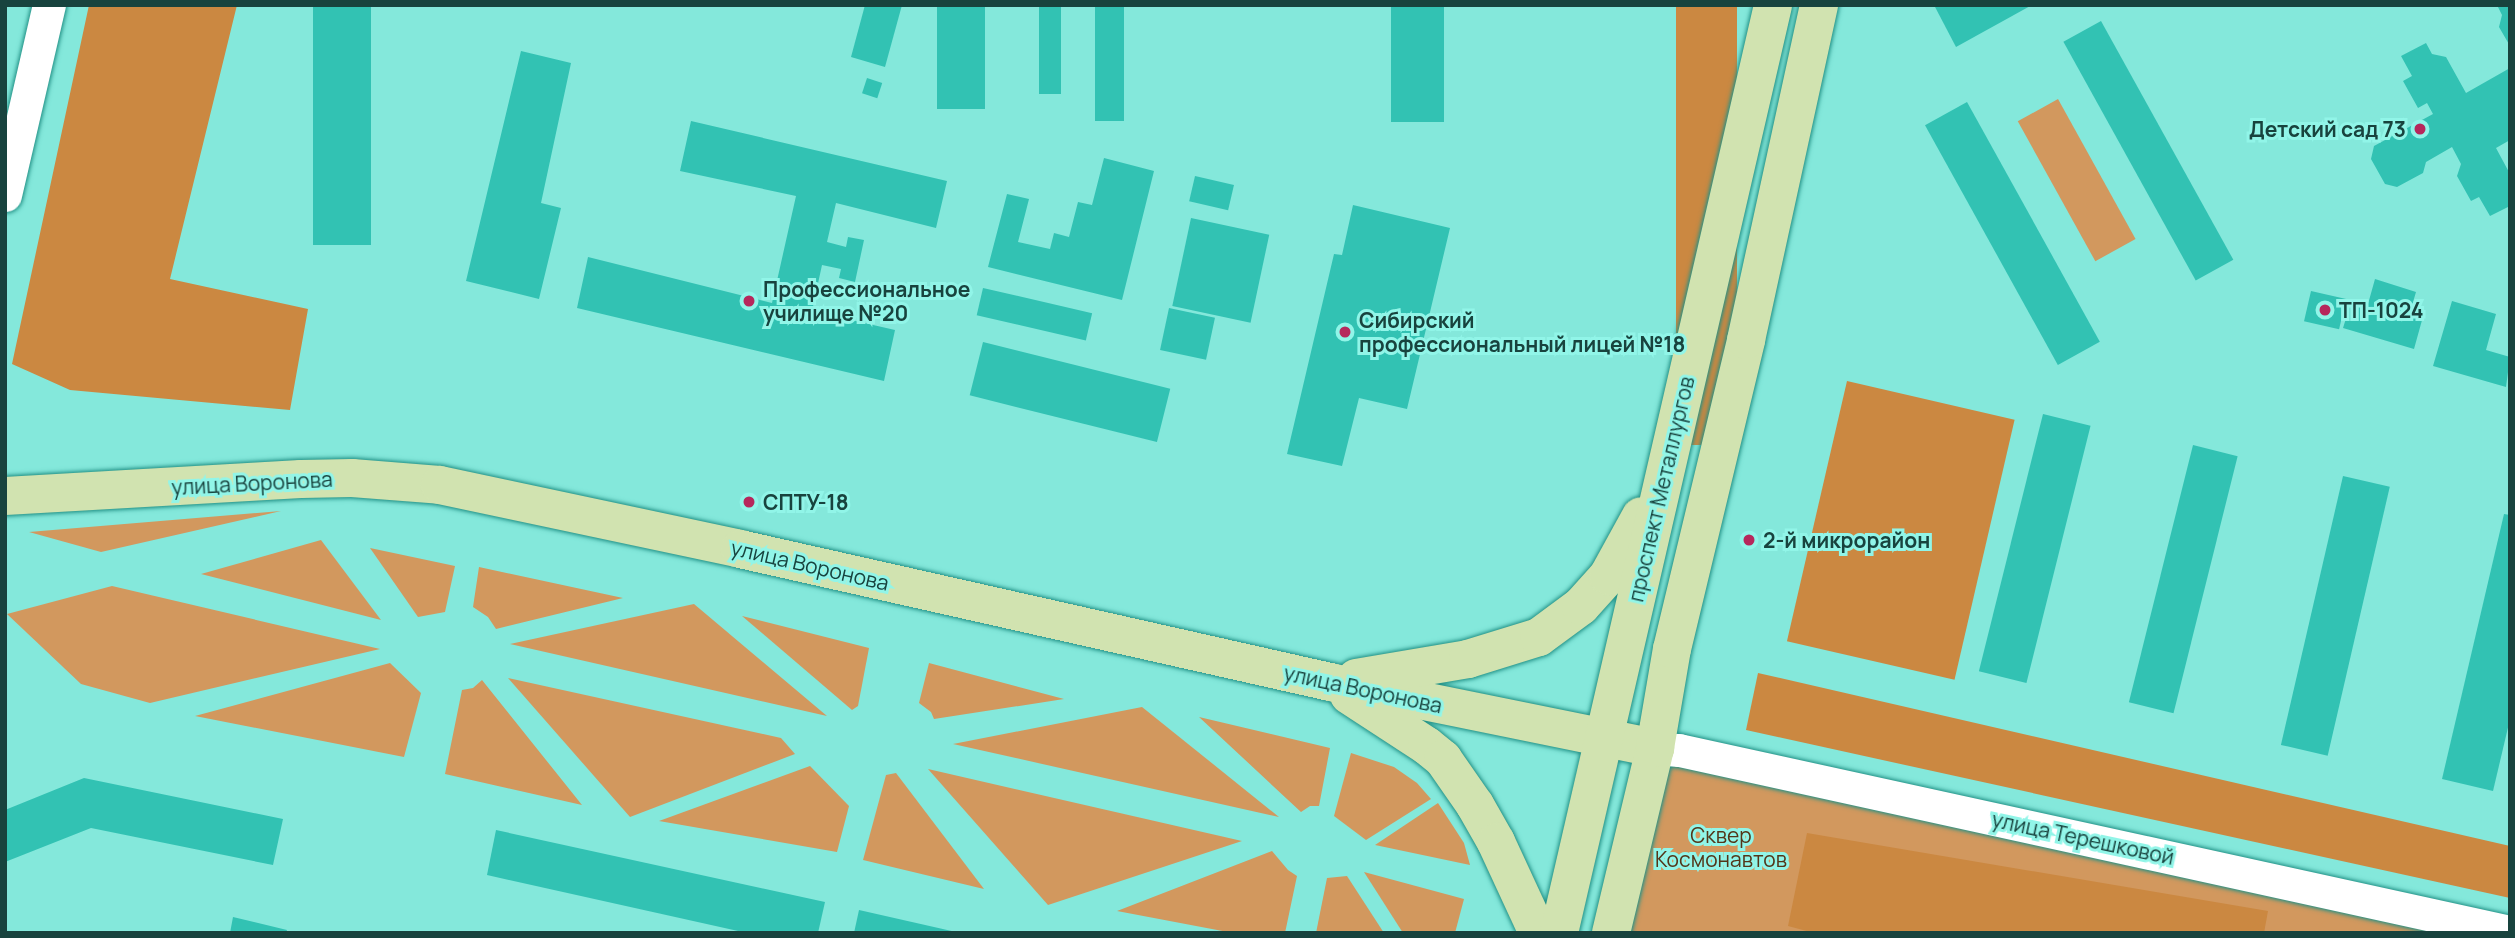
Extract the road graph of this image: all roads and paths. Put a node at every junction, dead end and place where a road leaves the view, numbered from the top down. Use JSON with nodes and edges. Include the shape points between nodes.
{"nodes":[{"id":1,"x":49,"y":5,"type":"edge"},
{"id":2,"x":1773,"y":5,"type":"edge"},
{"id":3,"x":1819,"y":5,"type":"edge"},
{"id":4,"x":5,"y":195,"type":"edge"},
{"id":5,"x":1668,"y":458,"type":"junction"},
{"id":6,"x":5,"y":496,"type":"edge"},
{"id":7,"x":1329,"y":682,"type":"junction"},
{"id":8,"x":1604,"y":740,"type":"junction"},
{"id":9,"x":1655,"y":748,"type":"junction"},
{"id":10,"x":2510,"y":932,"type":"edge"},
{"id":11,"x":1538,"y":933,"type":"edge"},
{"id":12,"x":1559,"y":933,"type":"edge"},
{"id":13,"x":1611,"y":933,"type":"edge"}],
"edges":[{"from":1,"to":4,"type":"street"},
{"from":2,"to":5,"type":"main road","name":"проспект Металлургов"},
{"from":3,"to":9,"type":"main road","via":[[1672,649]]},
{"from":5,"to":7,"type":"main road","via":[[1635,531],[1608,576],[1581,606],[1539,637],[1429,668]]},
{"from":5,"to":8,"type":"main road","name":"проспект Металлургов"},
{"from":6,"to":7,"type":"main road","name":"улица Воронова","via":[[301,479],[440,485]]},
{"from":7,"to":8,"type":"main road","name":"улица Воронова"},
{"from":7,"to":11,"type":"main road","via":[[1443,759],[1481,815]]},
{"from":8,"to":9,"type":"main road","name":"улица Воронова"},
{"from":8,"to":12,"type":"main road","name":"проспект Металлургов"},
{"from":9,"to":10,"type":"street","name":"улица Терешковой"},
{"from":9,"to":13,"type":"main road"}]}
